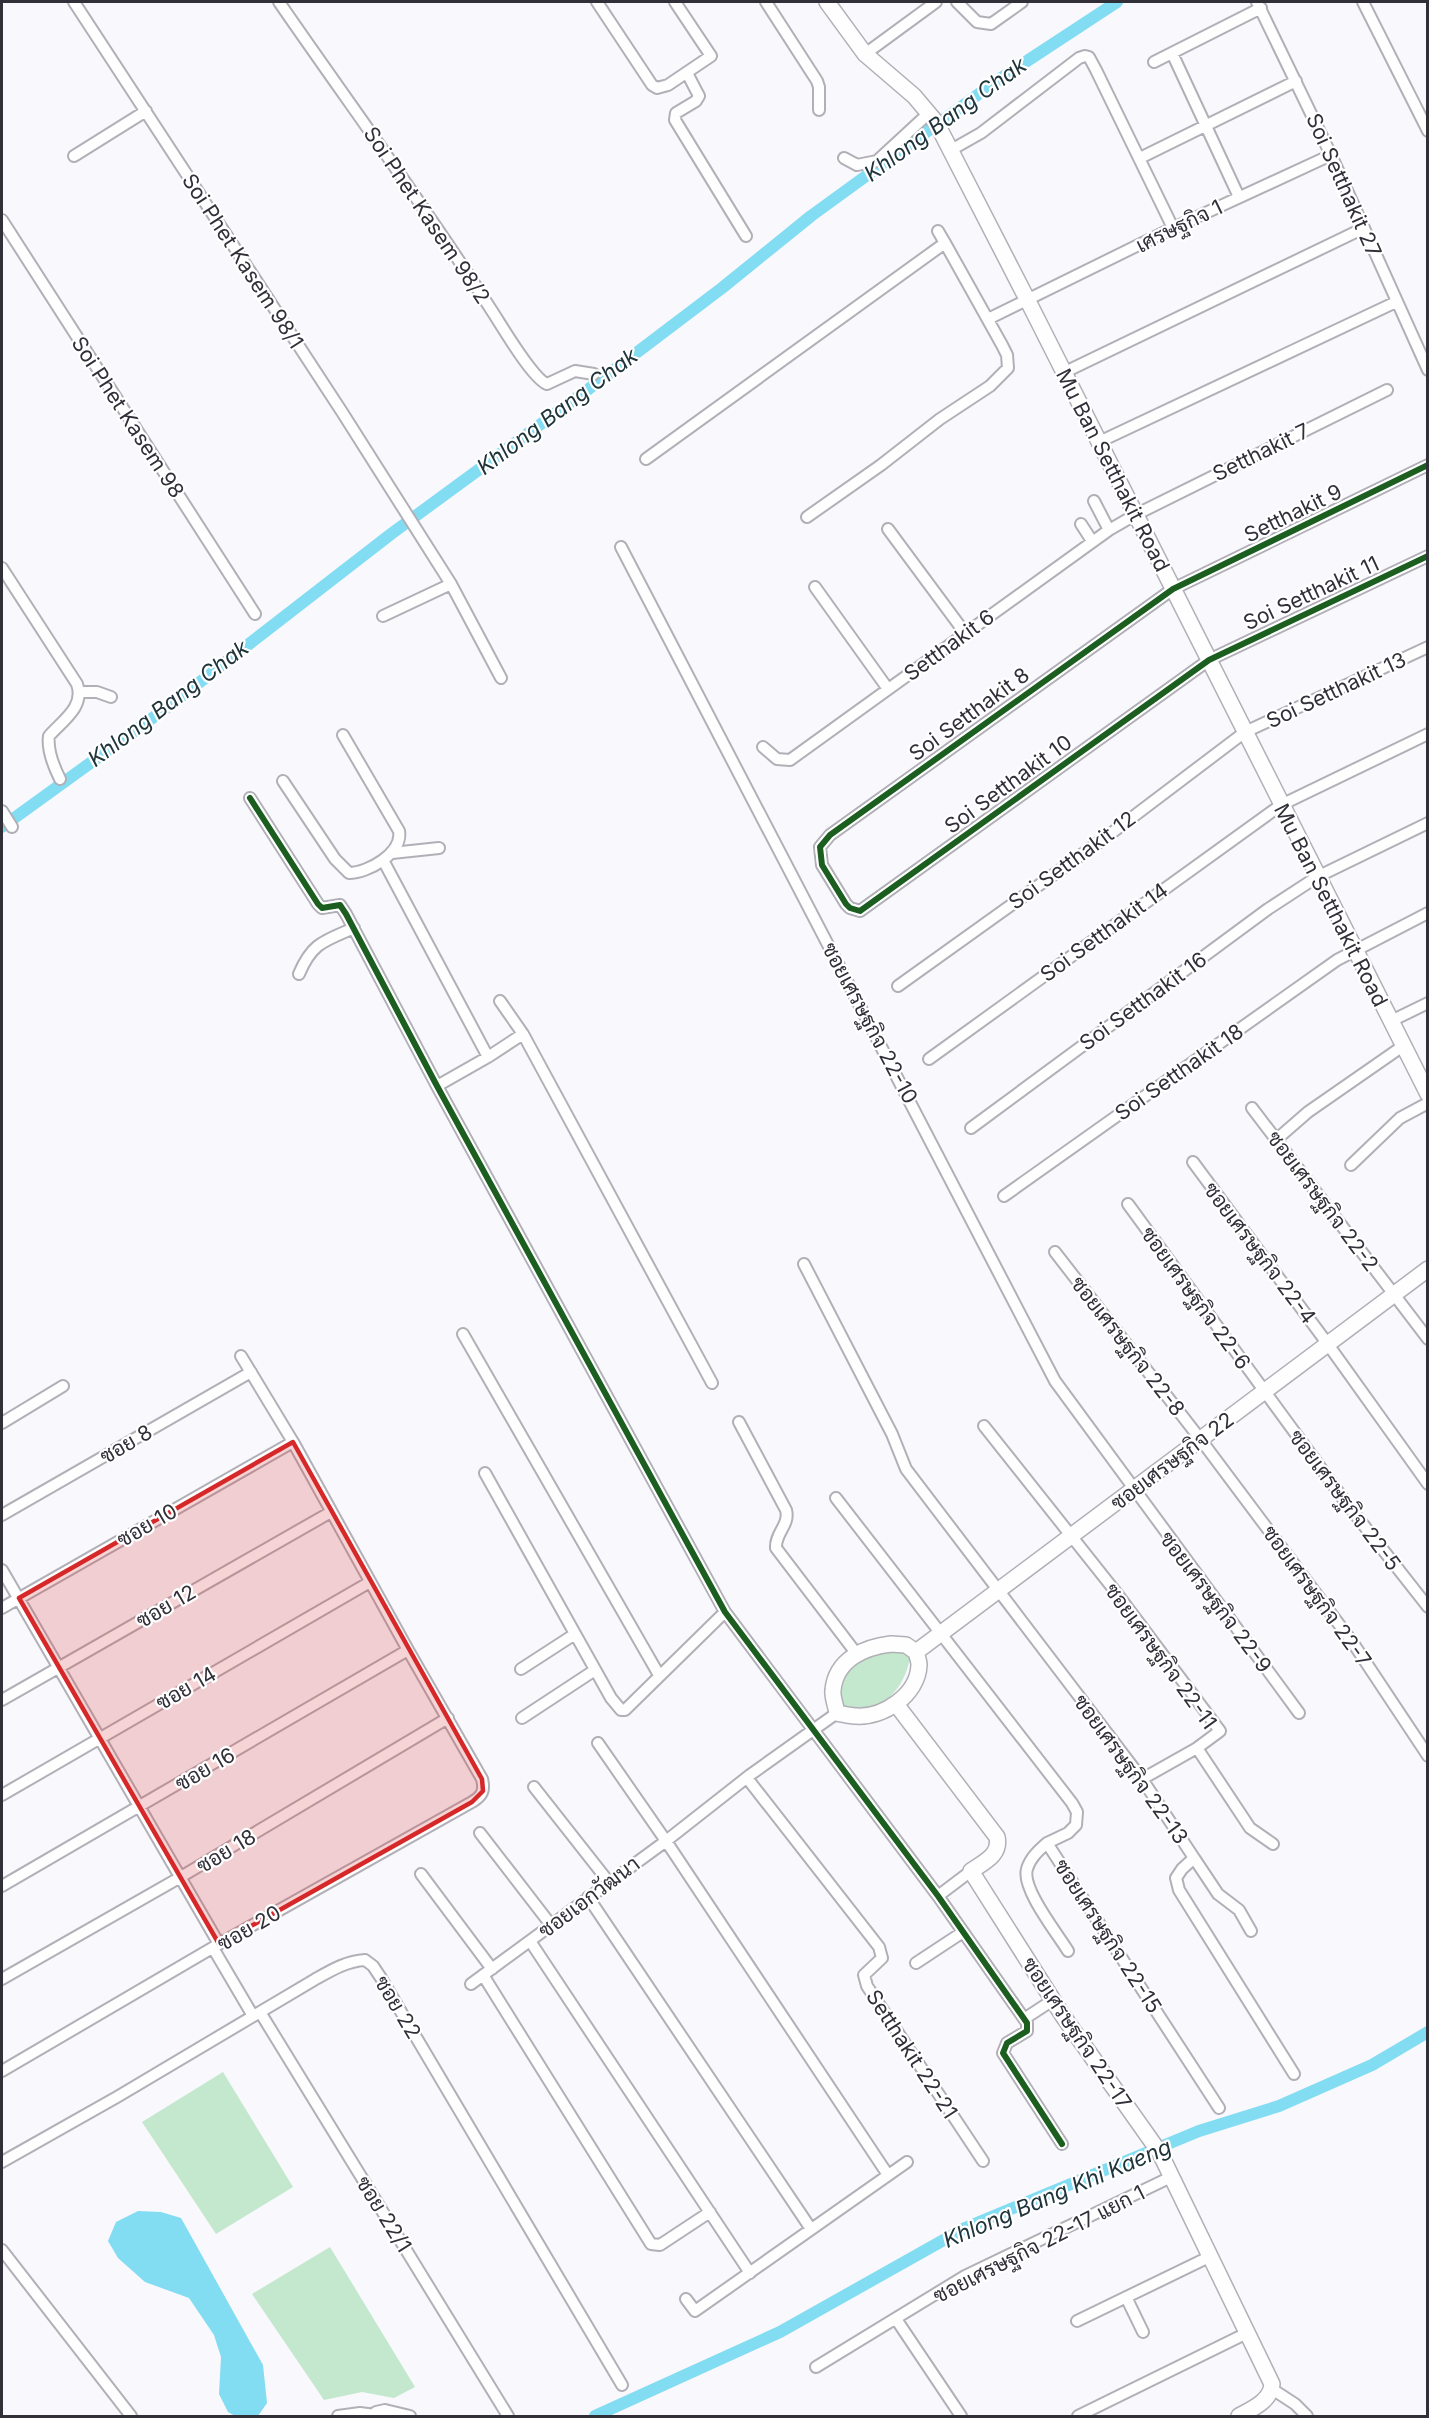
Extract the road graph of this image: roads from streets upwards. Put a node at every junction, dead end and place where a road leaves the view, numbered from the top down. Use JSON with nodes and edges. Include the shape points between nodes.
{"nodes":[{"id":1,"x":74,"y":2,"type":"edge"},
{"id":2,"x":279,"y":2,"type":"edge"},
{"id":3,"x":597,"y":2,"type":"edge"},
{"id":4,"x":675,"y":2,"type":"edge"},
{"id":5,"x":766,"y":2,"type":"edge"},
{"id":6,"x":827,"y":2,"type":"edge"},
{"id":7,"x":936,"y":2,"type":"edge"},
{"id":8,"x":957,"y":2,"type":"edge"},
{"id":9,"x":1022,"y":2,"type":"edge"},
{"id":10,"x":1363,"y":2,"type":"edge"},
{"id":11,"x":1259,"y":5,"type":"edge"},
{"id":12,"x":1172,"y":52,"type":"junction"},
{"id":13,"x":865,"y":54,"type":"junction"},
{"id":14,"x":1154,"y":62,"type":"dead end"},
{"id":15,"x":687,"y":74,"type":"junction"},
{"id":16,"x":1296,"y":81,"type":"junction"},
{"id":17,"x":819,"y":110,"type":"dead end"},
{"id":18,"x":146,"y":111,"type":"junction"},
{"id":19,"x":932,"y":118,"type":"junction"},
{"id":20,"x":1206,"y":125,"type":"junction"},
{"id":21,"x":1428,"y":131,"type":"edge"},
{"id":22,"x":949,"y":146,"type":"junction"},
{"id":23,"x":1331,"y":155,"type":"junction"},
{"id":24,"x":74,"y":156,"type":"dead end"},
{"id":25,"x":844,"y":158,"type":"dead end"},
{"id":26,"x":1140,"y":158,"type":"junction"},
{"id":27,"x":1239,"y":197,"type":"junction"},
{"id":28,"x":2,"y":220,"type":"edge"},
{"id":29,"x":1173,"y":228,"type":"junction"},
{"id":30,"x":1364,"y":228,"type":"junction"},
{"id":31,"x":938,"y":231,"type":"dead end"},
{"id":32,"x":746,"y":236,"type":"dead end"},
{"id":33,"x":945,"y":243,"type":"junction"},
{"id":34,"x":1028,"y":300,"type":"junction"},
{"id":35,"x":1396,"y":302,"type":"junction"},
{"id":36,"x":988,"y":319,"type":"junction"},
{"id":37,"x":1428,"y":370,"type":"edge"},
{"id":38,"x":1064,"y":373,"type":"junction"},
{"id":39,"x":594,"y":374,"type":"dead end"},
{"id":40,"x":1387,"y":390,"type":"dead end"},
{"id":41,"x":1099,"y":442,"type":"junction"},
{"id":42,"x":646,"y":459,"type":"dead end"},
{"id":43,"x":1428,"y":465,"type":"edge"},
{"id":44,"x":1094,"y":501,"type":"dead end"},
{"id":45,"x":1135,"y":515,"type":"junction"},
{"id":46,"x":807,"y":517,"type":"dead end"},
{"id":47,"x":1081,"y":524,"type":"dead end"},
{"id":48,"x":888,"y":530,"type":"dead end"},
{"id":49,"x":1109,"y":530,"type":"junction"},
{"id":50,"x":1092,"y":542,"type":"junction"},
{"id":51,"x":621,"y":547,"type":"dead end"},
{"id":52,"x":1428,"y":556,"type":"edge"},
{"id":53,"x":2,"y":568,"type":"edge"},
{"id":54,"x":451,"y":584,"type":"junction"},
{"id":55,"x":815,"y":587,"type":"dead end"},
{"id":56,"x":1173,"y":589,"type":"junction"},
{"id":57,"x":255,"y":614,"type":"dead end"},
{"id":58,"x":383,"y":616,"type":"dead end"},
{"id":59,"x":965,"y":633,"type":"junction"},
{"id":60,"x":1428,"y":647,"type":"edge"},
{"id":61,"x":1209,"y":660,"type":"junction"},
{"id":62,"x":501,"y":678,"type":"dead end"},
{"id":63,"x":888,"y":689,"type":"junction"},
{"id":64,"x":80,"y":692,"type":"junction"},
{"id":65,"x":111,"y":697,"type":"dead end"},
{"id":66,"x":1245,"y":732,"type":"junction"},
{"id":67,"x":1428,"y":734,"type":"edge"},
{"id":68,"x":343,"y":735,"type":"dead end"},
{"id":69,"x":763,"y":747,"type":"dead end"},
{"id":70,"x":60,"y":779,"type":"dead end"},
{"id":71,"x":283,"y":781,"type":"dead end"},
{"id":72,"x":250,"y":798,"type":"dead end"},
{"id":73,"x":1281,"y":805,"type":"junction"},
{"id":74,"x":2,"y":811,"type":"edge"},
{"id":75,"x":1428,"y":823,"type":"edge"},
{"id":76,"x":12,"y":827,"type":"dead end"},
{"id":77,"x":439,"y":848,"type":"dead end"},
{"id":78,"x":387,"y":857,"type":"junction"},
{"id":79,"x":1317,"y":877,"type":"junction"},
{"id":80,"x":833,"y":882,"type":"joint"},
{"id":81,"x":1428,"y":913,"type":"edge"},
{"id":82,"x":354,"y":928,"type":"junction"},
{"id":83,"x":1355,"y":949,"type":"junction"},
{"id":84,"x":299,"y":974,"type":"dead end"},
{"id":85,"x":898,"y":986,"type":"dead end"},
{"id":86,"x":500,"y":1001,"type":"dead end"},
{"id":87,"x":1428,"y":1003,"type":"edge"},
{"id":88,"x":1391,"y":1021,"type":"junction"},
{"id":89,"x":523,"y":1034,"type":"junction"},
{"id":90,"x":1403,"y":1046,"type":"junction"},
{"id":91,"x":488,"y":1057,"type":"junction"},
{"id":92,"x":929,"y":1059,"type":"dead end"},
{"id":93,"x":437,"y":1086,"type":"junction"},
{"id":94,"x":1428,"y":1094,"type":"edge"},
{"id":95,"x":1428,"y":1103,"type":"edge"},
{"id":96,"x":1252,"y":1108,"type":"dead end"},
{"id":97,"x":971,"y":1128,"type":"dead end"},
{"id":98,"x":1277,"y":1139,"type":"junction"},
{"id":99,"x":1193,"y":1162,"type":"dead end"},
{"id":100,"x":1351,"y":1165,"type":"dead end"},
{"id":101,"x":1004,"y":1196,"type":"dead end"},
{"id":102,"x":1128,"y":1204,"type":"dead end"},
{"id":103,"x":1055,"y":1252,"type":"dead end"},
{"id":104,"x":804,"y":1264,"type":"dead end"},
{"id":105,"x":1428,"y":1269,"type":"edge"},
{"id":106,"x":1394,"y":1294,"type":"junction"},
{"id":107,"x":463,"y":1334,"type":"dead end"},
{"id":108,"x":1428,"y":1340,"type":"edge"},
{"id":109,"x":1328,"y":1343,"type":"junction"},
{"id":110,"x":241,"y":1356,"type":"dead end"},
{"id":111,"x":251,"y":1372,"type":"junction"},
{"id":112,"x":712,"y":1383,"type":"dead end"},
{"id":113,"x":63,"y":1386,"type":"dead end"},
{"id":114,"x":1264,"y":1391,"type":"junction"},
{"id":115,"x":2,"y":1422,"type":"edge"},
{"id":116,"x":740,"y":1422,"type":"dead end"},
{"id":117,"x":984,"y":1426,"type":"dead end"},
{"id":118,"x":1201,"y":1440,"type":"junction"},
{"id":119,"x":293,"y":1442,"type":"junction"},
{"id":120,"x":485,"y":1473,"type":"dead end"},
{"id":121,"x":1428,"y":1484,"type":"edge"},
{"id":122,"x":1133,"y":1490,"type":"junction"},
{"id":123,"x":836,"y":1498,"type":"dead end"},
{"id":124,"x":331,"y":1512,"type":"junction"},
{"id":125,"x":2,"y":1515,"type":"edge"},
{"id":126,"x":1071,"y":1537,"type":"junction"},
{"id":127,"x":2,"y":1569,"type":"edge"},
{"id":128,"x":370,"y":1582,"type":"junction"},
{"id":129,"x":999,"y":1590,"type":"junction"},
{"id":130,"x":19,"y":1598,"type":"junction"},
{"id":131,"x":1428,"y":1607,"type":"edge"},
{"id":132,"x":2,"y":1608,"type":"edge"},
{"id":133,"x":725,"y":1612,"type":"junction"},
{"id":134,"x":575,"y":1634,"type":"junction"},
{"id":135,"x":940,"y":1634,"type":"junction"},
{"id":136,"x":408,"y":1650,"type":"junction"},
{"id":137,"x":916,"y":1652,"type":"junction"},
{"id":138,"x":856,"y":1653,"type":"junction"},
{"id":139,"x":60,"y":1666,"type":"junction"},
{"id":140,"x":521,"y":1669,"type":"dead end"},
{"id":141,"x":595,"y":1670,"type":"junction"},
{"id":142,"x":659,"y":1676,"type":"junction"},
{"id":143,"x":2,"y":1700,"type":"edge"},
{"id":144,"x":896,"y":1704,"type":"junction"},
{"id":145,"x":837,"y":1713,"type":"junction"},
{"id":146,"x":1299,"y":1713,"type":"dead end"},
{"id":147,"x":448,"y":1718,"type":"junction"},
{"id":148,"x":522,"y":1718,"type":"dead end"},
{"id":149,"x":814,"y":1729,"type":"junction"},
{"id":150,"x":1423,"y":1737,"type":"edge"},
{"id":151,"x":99,"y":1739,"type":"junction"},
{"id":152,"x":598,"y":1743,"type":"dead end"},
{"id":153,"x":1197,"y":1748,"type":"junction"},
{"id":154,"x":1428,"y":1756,"type":"edge"},
{"id":155,"x":747,"y":1778,"type":"junction"},
{"id":156,"x":1142,"y":1779,"type":"junction"},
{"id":157,"x":534,"y":1786,"type":"dead end"},
{"id":158,"x":2,"y":1795,"type":"edge"},
{"id":159,"x":139,"y":1807,"type":"junction"},
{"id":160,"x":480,"y":1833,"type":"dead end"},
{"id":161,"x":666,"y":1840,"type":"junction"},
{"id":162,"x":1047,"y":1843,"type":"junction"},
{"id":163,"x":1273,"y":1844,"type":"dead end"},
{"id":164,"x":1194,"y":1858,"type":"junction"},
{"id":165,"x":971,"y":1872,"type":"junction"},
{"id":166,"x":421,"y":1874,"type":"dead end"},
{"id":167,"x":179,"y":1878,"type":"junction"},
{"id":168,"x":608,"y":1881,"type":"junction"},
{"id":169,"x":2,"y":1886,"type":"edge"},
{"id":170,"x":938,"y":1896,"type":"junction"},
{"id":171,"x":588,"y":1897,"type":"junction"},
{"id":172,"x":551,"y":1925,"type":"junction"},
{"id":173,"x":1251,"y":1931,"type":"dead end"},
{"id":174,"x":963,"y":1932,"type":"junction"},
{"id":175,"x":530,"y":1941,"type":"junction"},
{"id":176,"x":216,"y":1946,"type":"junction"},
{"id":177,"x":1068,"y":1951,"type":"dead end"},
{"id":178,"x":916,"y":1964,"type":"dead end"},
{"id":179,"x":487,"y":1972,"type":"junction"},
{"id":180,"x":2,"y":1979,"type":"edge"},
{"id":181,"x":471,"y":1984,"type":"dead end"},
{"id":182,"x":1053,"y":2000,"type":"junction"},
{"id":183,"x":256,"y":2014,"type":"junction"},
{"id":184,"x":1024,"y":2019,"type":"junction"},
{"id":185,"x":2,"y":2071,"type":"edge"},
{"id":186,"x":1294,"y":2074,"type":"dead end"},
{"id":187,"x":1219,"y":2108,"type":"dead end"},
{"id":188,"x":1062,"y":2144,"type":"dead end"},
{"id":189,"x":983,"y":2161,"type":"dead end"},
{"id":190,"x":2,"y":2162,"type":"edge"},
{"id":191,"x":907,"y":2162,"type":"dead end"},
{"id":192,"x":888,"y":2175,"type":"junction"},
{"id":193,"x":1171,"y":2177,"type":"junction"},
{"id":194,"x":710,"y":2212,"type":"junction"},
{"id":195,"x":811,"y":2229,"type":"junction"},
{"id":196,"x":2,"y":2250,"type":"edge"},
{"id":197,"x":1209,"y":2257,"type":"junction"},
{"id":198,"x":750,"y":2273,"type":"junction"},
{"id":199,"x":1126,"y":2297,"type":"junction"},
{"id":200,"x":686,"y":2299,"type":"dead end"},
{"id":201,"x":896,"y":2319,"type":"junction"},
{"id":202,"x":1077,"y":2321,"type":"dead end"},
{"id":203,"x":1143,"y":2332,"type":"dead end"},
{"id":204,"x":1247,"y":2333,"type":"junction"},
{"id":205,"x":816,"y":2367,"type":"dead end"},
{"id":206,"x":622,"y":2385,"type":"dead end"},
{"id":207,"x":1272,"y":2389,"type":"junction"},
{"id":208,"x":131,"y":2416,"type":"edge"},
{"id":209,"x":338,"y":2416,"type":"edge"},
{"id":210,"x":375,"y":2416,"type":"edge"},
{"id":211,"x":410,"y":2416,"type":"edge"},
{"id":212,"x":508,"y":2416,"type":"edge"},
{"id":213,"x":961,"y":2416,"type":"edge"},
{"id":214,"x":1078,"y":2416,"type":"edge"},
{"id":215,"x":1239,"y":2416,"type":"edge"},
{"id":216,"x":1307,"y":2416,"type":"edge"}],
"edges":[{"from":1,"to":18,"type":"street","name":"Soi Phet Kasem 98/1"},
{"from":2,"to":39,"type":"street","name":"Soi Phet Kasem 98/2","via":[[539,379],[547,384],[575,371]]},
{"from":3,"to":15,"type":"street","via":[[654,87],[669,85]]},
{"from":4,"to":15,"type":"street","via":[[711,56]]},
{"from":5,"to":17,"type":"street","via":[[817,81]]},
{"from":6,"to":13,"type":"street","name":"Mu Ban Setthakit Road"},
{"from":7,"to":13,"type":"street"},
{"from":8,"to":9,"type":"street","via":[[977,22],[991,24]]},
{"from":10,"to":21,"type":"street"},
{"from":11,"to":12,"type":"street"},
{"from":11,"to":16,"type":"street","name":"Soi Setthakit 27"},
{"from":12,"to":14,"type":"street"},
{"from":12,"to":20,"type":"street"},
{"from":13,"to":19,"type":"street","name":"Mu Ban Setthakit Road","via":[[914,96]]},
{"from":15,"to":32,"type":"street","via":[[699,96],[676,113],[675,120]]},
{"from":16,"to":20,"type":"street"},
{"from":16,"to":23,"type":"street","name":"Soi Setthakit 27"},
{"from":18,"to":24,"type":"street"},
{"from":18,"to":54,"type":"street","name":"Soi Phet Kasem 98/1"},
{"from":19,"to":22,"type":"street","name":"Mu Ban Setthakit Road"},
{"from":19,"to":25,"type":"street","via":[[877,161],[857,165]]},
{"from":20,"to":26,"type":"street"},
{"from":20,"to":27,"type":"street"},
{"from":22,"to":26,"type":"street","via":[[981,133],[1085,56],[1089,57]]},
{"from":22,"to":34,"type":"street","name":"Mu Ban Setthakit Road"},
{"from":23,"to":27,"type":"street","name":"เศรษฐกิจ 1"},
{"from":23,"to":30,"type":"street","name":"Soi Setthakit 27"},
{"from":26,"to":29,"type":"street"},
{"from":27,"to":29,"type":"street","name":"เศรษฐกิจ 1"},
{"from":28,"to":57,"type":"street","name":"Soi Phet Kasem 98"},
{"from":29,"to":34,"type":"street","name":"เศรษฐกิจ 1"},
{"from":30,"to":35,"type":"street","name":"Soi Setthakit 27"},
{"from":30,"to":38,"type":"street"},
{"from":31,"to":33,"type":"street"},
{"from":33,"to":36,"type":"street"},
{"from":33,"to":42,"type":"street"},
{"from":34,"to":36,"type":"street","name":"เศรษฐกิจ 1"},
{"from":34,"to":38,"type":"street","name":"Mu Ban Setthakit Road"},
{"from":35,"to":37,"type":"street","name":"Soi Setthakit 27"},
{"from":35,"to":41,"type":"street"},
{"from":36,"to":46,"type":"street","via":[[1007,355],[1008,368],[990,386]]},
{"from":38,"to":41,"type":"street","name":"Mu Ban Setthakit Road"},
{"from":40,"to":45,"type":"street","name":"Setthakit 7"},
{"from":41,"to":45,"type":"street","name":"Mu Ban Setthakit Road"},
{"from":43,"to":56,"type":"street","name":"Setthakit 9"},
{"from":44,"to":49,"type":"street"},
{"from":45,"to":49,"type":"street","name":"Setthakit 6"},
{"from":45,"to":56,"type":"street","name":"Mu Ban Setthakit Road"},
{"from":47,"to":50,"type":"street"},
{"from":48,"to":59,"type":"street"},
{"from":49,"to":50,"type":"street","name":"Setthakit 6"},
{"from":50,"to":59,"type":"street","name":"Setthakit 6"},
{"from":51,"to":122,"type":"street","name":"ซอยเศรษฐกิจ 22-10","via":[[1055,1381]]},
{"from":52,"to":61,"type":"street","name":"Soi Setthakit 11"},
{"from":53,"to":64,"type":"street"},
{"from":54,"to":58,"type":"street"},
{"from":54,"to":62,"type":"street","name":"Soi Phet Kasem 98/1"},
{"from":55,"to":63,"type":"street"},
{"from":56,"to":61,"type":"street","name":"Mu Ban Setthakit Road"},
{"from":56,"to":80,"type":"street","name":"Soi Setthakit 8","via":[[830,835],[820,847],[820,854]]},
{"from":59,"to":63,"type":"street","name":"Setthakit 6"},
{"from":60,"to":66,"type":"street","name":"Soi Setthakit 13"},
{"from":61,"to":66,"type":"street","name":"Mu Ban Setthakit Road"},
{"from":61,"to":80,"type":"street","name":"Soi Setthakit 10","via":[[867,906],[850,909]]},
{"from":63,"to":69,"type":"street","name":"Setthakit 6","via":[[790,760],[777,759]]},
{"from":64,"to":65,"type":"street"},
{"from":64,"to":70,"type":"street","via":[[76,707],[49,736]]},
{"from":66,"to":73,"type":"street","name":"Mu Ban Setthakit Road"},
{"from":66,"to":85,"type":"street","name":"Soi Setthakit 12"},
{"from":67,"to":73,"type":"street","name":"Soi Setthakit 14"},
{"from":68,"to":78,"type":"street","via":[[399,831],[398,844]]},
{"from":71,"to":78,"type":"street","via":[[343,869],[356,873]]},
{"from":72,"to":82,"type":"street","via":[[318,904],[322,908],[340,905]]},
{"from":73,"to":79,"type":"street","name":"Mu Ban Setthakit Road"},
{"from":73,"to":92,"type":"street","name":"Soi Setthakit 14"},
{"from":74,"to":76,"type":"street"},
{"from":75,"to":79,"type":"street","name":"Soi Setthakit 16"},
{"from":77,"to":78,"type":"street"},
{"from":78,"to":91,"type":"street"},
{"from":79,"to":83,"type":"street","name":"Mu Ban Setthakit Road"},
{"from":79,"to":97,"type":"street","name":"Soi Setthakit 16"},
{"from":81,"to":83,"type":"street","name":"Soi Setthakit 18"},
{"from":82,"to":84,"type":"street","via":[[314,948]]},
{"from":82,"to":93,"type":"street"},
{"from":83,"to":88,"type":"street","name":"Mu Ban Setthakit Road"},
{"from":83,"to":101,"type":"street","name":"Soi Setthakit 18"},
{"from":86,"to":89,"type":"street"},
{"from":87,"to":88,"type":"street"},
{"from":88,"to":90,"type":"street","name":"Mu Ban Setthakit Road"},
{"from":89,"to":91,"type":"street"},
{"from":89,"to":112,"type":"street"},
{"from":90,"to":94,"type":"street","name":"Mu Ban Setthakit Road"},
{"from":90,"to":98,"type":"street","via":[[1308,1112]]},
{"from":91,"to":93,"type":"street"},
{"from":93,"to":133,"type":"street"},
{"from":95,"to":100,"type":"street","via":[[1400,1118]]},
{"from":96,"to":98,"type":"street","name":"ซอยเศรษฐกิจ 22-2"},
{"from":98,"to":106,"type":"street","name":"ซอยเศรษฐกิจ 22-2"},
{"from":99,"to":109,"type":"street","name":"ซอยเศรษฐกิจ 22-4"},
{"from":102,"to":114,"type":"street","name":"ซอยเศรษฐกิจ 22-6"},
{"from":103,"to":118,"type":"street","name":"ซอยเศรษฐกิจ 22-8"},
{"from":104,"to":129,"type":"street","name":"ซอยเศรษฐกิจ 22-13","via":[[892,1434],[906,1469]]},
{"from":105,"to":106,"type":"street","name":"ซอยเศรษฐกิจ 22"},
{"from":106,"to":108,"type":"street","name":"ซอยเศรษฐกิจ 22-2"},
{"from":106,"to":109,"type":"street","name":"ซอยเศรษฐกิจ 22"},
{"from":107,"to":142,"type":"street"},
{"from":109,"to":114,"type":"street","name":"ซอยเศรษฐกิจ 22"},
{"from":109,"to":121,"type":"street","name":"ซอยเศรษฐกิจ 22-4"},
{"from":110,"to":111,"type":"street"},
{"from":111,"to":119,"type":"street"},
{"from":111,"to":125,"type":"street","name":"ซอย 8"},
{"from":113,"to":115,"type":"street"},
{"from":114,"to":118,"type":"street","name":"ซอยเศรษฐกิจ 22"},
{"from":114,"to":131,"type":"street","name":"ซอยเศรษฐกิจ 22-5"},
{"from":116,"to":138,"type":"street","via":[[786,1510],[787,1522],[776,1548]]},
{"from":117,"to":126,"type":"street"},
{"from":118,"to":122,"type":"street","name":"ซอยเศรษฐกิจ 22"},
{"from":118,"to":150,"type":"street","name":"ซอยเศรษฐกิจ 22-7"},
{"from":119,"to":124,"type":"street"},
{"from":119,"to":130,"type":"street","name":"ซอย 10"},
{"from":120,"to":134,"type":"street"},
{"from":122,"to":126,"type":"street","name":"ซอยเศรษฐกิจ 22"},
{"from":122,"to":146,"type":"street","name":"ซอยเศรษฐกิจ 22-9"},
{"from":123,"to":135,"type":"street"},
{"from":124,"to":128,"type":"street"},
{"from":124,"to":139,"type":"street","name":"ซอย 12"},
{"from":126,"to":129,"type":"street","name":"ซอยเศรษฐกิจ 22"},
{"from":126,"to":153,"type":"street","name":"ซอยเศรษฐกิจ 22-11","via":[[1220,1731]]},
{"from":127,"to":130,"type":"street","name":"ซอย 22/1"},
{"from":128,"to":136,"type":"street"},
{"from":128,"to":151,"type":"street","name":"ซอย 14"},
{"from":129,"to":135,"type":"street","name":"ซอยเศรษฐกิจ 22"},
{"from":129,"to":156,"type":"street","name":"ซอยเศรษฐกิจ 22-13"},
{"from":130,"to":132,"type":"street","name":"ซอย 10"},
{"from":130,"to":139,"type":"street","name":"ซอย 22/1"},
{"from":133,"to":142,"type":"street"},
{"from":133,"to":149,"type":"street"},
{"from":134,"to":140,"type":"street"},
{"from":134,"to":141,"type":"street"},
{"from":135,"to":137,"type":"street","name":"ซอยเศรษฐกิจ 22"},
{"from":135,"to":162,"type":"street","name":"ซอยเศรษฐกิจ 22-15","via":[[1077,1812],[1076,1826]]},
{"from":136,"to":147,"type":"street"},
{"from":136,"to":159,"type":"street","name":"ซอย 16"},
{"from":137,"to":138,"type":"street","via":[[906,1645],[891,1644]]},
{"from":137,"to":144,"type":"street","via":[[916,1676],[908,1693]]},
{"from":138,"to":145,"type":"street","via":[[842,1668],[832,1690]]},
{"from":139,"to":143,"type":"street","name":"ซอย 12"},
{"from":139,"to":151,"type":"street","name":"ซอย 22/1"},
{"from":141,"to":142,"type":"street","via":[[621,1710],[631,1706]]},
{"from":141,"to":148,"type":"street"},
{"from":144,"to":145,"type":"street","via":[[874,1714]]},
{"from":144,"to":165,"type":"street","via":[[997,1837],[996,1853]]},
{"from":145,"to":149,"type":"street"},
{"from":147,"to":167,"type":"street","name":"ซอย 18"},
{"from":147,"to":176,"type":"street","name":"ซอย 20","via":[[482,1779],[481,1796]]},
{"from":149,"to":155,"type":"street"},
{"from":149,"to":170,"type":"street"},
{"from":150,"to":154,"type":"street","name":"ซอยเศรษฐกิจ 22-7"},
{"from":151,"to":158,"type":"street","name":"ซอย 14"},
{"from":151,"to":159,"type":"street","name":"ซอย 22/1"},
{"from":152,"to":161,"type":"street"},
{"from":153,"to":156,"type":"street","name":"ซอยเศรษฐกิจ 22-11"},
{"from":153,"to":163,"type":"street","via":[[1250,1828]]},
{"from":155,"to":161,"type":"street","name":"ซอยเอกวัฒนา"},
{"from":155,"to":189,"type":"street","name":"Setthakit 22-21","via":[[879,1947],[882,1958],[864,1975],[867,1986]]},
{"from":156,"to":164,"type":"street","name":"ซอยเศรษฐกิจ 22-13"},
{"from":157,"to":168,"type":"street"},
{"from":159,"to":167,"type":"street","name":"ซอย 22/1"},
{"from":159,"to":169,"type":"street","name":"ซอย 16"},
{"from":160,"to":172,"type":"street"},
{"from":161,"to":168,"type":"street","name":"ซอยเอกวัฒนา"},
{"from":161,"to":192,"type":"street"},
{"from":162,"to":177,"type":"street","via":[[1031,1860],[1026,1878],[1030,1892]]},
{"from":162,"to":187,"type":"street","name":"ซอยเศรษฐกิจ 22-15"},
{"from":164,"to":173,"type":"street","via":[[1218,1894],[1239,1910]]},
{"from":164,"to":186,"type":"street","name":"ซอยเศรษฐกิจ 22-13","via":[[1176,1878],[1179,1890]]},
{"from":165,"to":170,"type":"street"},
{"from":165,"to":182,"type":"street","name":"ซอยเศรษฐกิจ 22-17"},
{"from":166,"to":179,"type":"street"},
{"from":167,"to":176,"type":"street","name":"ซอย 22/1"},
{"from":167,"to":180,"type":"street","name":"ซอย 18"},
{"from":168,"to":171,"type":"street","name":"ซอยเอกวัฒนา"},
{"from":170,"to":174,"type":"street"},
{"from":171,"to":172,"type":"street","name":"ซอยเอกวัฒนา"},
{"from":171,"to":195,"type":"street"},
{"from":172,"to":175,"type":"street","name":"ซอยเอกวัฒนา"},
{"from":174,"to":178,"type":"street"},
{"from":174,"to":184,"type":"street"},
{"from":175,"to":179,"type":"street","name":"ซอยเอกวัฒนา"},
{"from":175,"to":194,"type":"street"},
{"from":176,"to":183,"type":"street","name":"ซอย 22/1"},
{"from":176,"to":185,"type":"street","name":"ซอย 20"},
{"from":179,"to":181,"type":"street","name":"ซอยเอกวัฒนา"},
{"from":179,"to":194,"type":"street","via":[[651,2244],[660,2246]]},
{"from":182,"to":184,"type":"street"},
{"from":182,"to":193,"type":"street","name":"ซอยเศรษฐกิจ 22-17","via":[[1160,2153]]},
{"from":183,"to":190,"type":"street","name":"ซอย 22"},
{"from":183,"to":206,"type":"street","name":"ซอย 22","via":[[340,1966],[355,1960],[365,1960],[373,1966]]},
{"from":183,"to":212,"type":"street","name":"ซอย 22/1"},
{"from":184,"to":188,"type":"street","via":[[1027,2031],[1007,2043],[1003,2053]]},
{"from":191,"to":192,"type":"street"},
{"from":192,"to":195,"type":"street"},
{"from":193,"to":197,"type":"street","name":"ซอยเศรษฐกิจ 22-17"},
{"from":193,"to":201,"type":"street","name":"ซอยเศรษฐกิจ 22-17 แยก 1","via":[[965,2276]]},
{"from":194,"to":198,"type":"street"},
{"from":195,"to":198,"type":"street"},
{"from":196,"to":208,"type":"street"},
{"from":197,"to":199,"type":"street"},
{"from":197,"to":204,"type":"street","name":"ซอยเศรษฐกิจ 22-17"},
{"from":198,"to":200,"type":"street","via":[[694,2311]]},
{"from":199,"to":202,"type":"street"},
{"from":199,"to":203,"type":"street"},
{"from":201,"to":205,"type":"street","name":"ซอยเศรษฐกิจ 22-17 แยก 1"},
{"from":201,"to":213,"type":"street"},
{"from":204,"to":207,"type":"street","name":"ซอยเศรษฐกิจ 22-17"},
{"from":204,"to":214,"type":"street"},
{"from":207,"to":215,"type":"street","via":[[1264,2400]]},
{"from":207,"to":216,"type":"street"},
{"from":209,"to":210,"type":"street"},
{"from":210,"to":211,"type":"street","via":[[379,2410],[385,2410]]}]}
